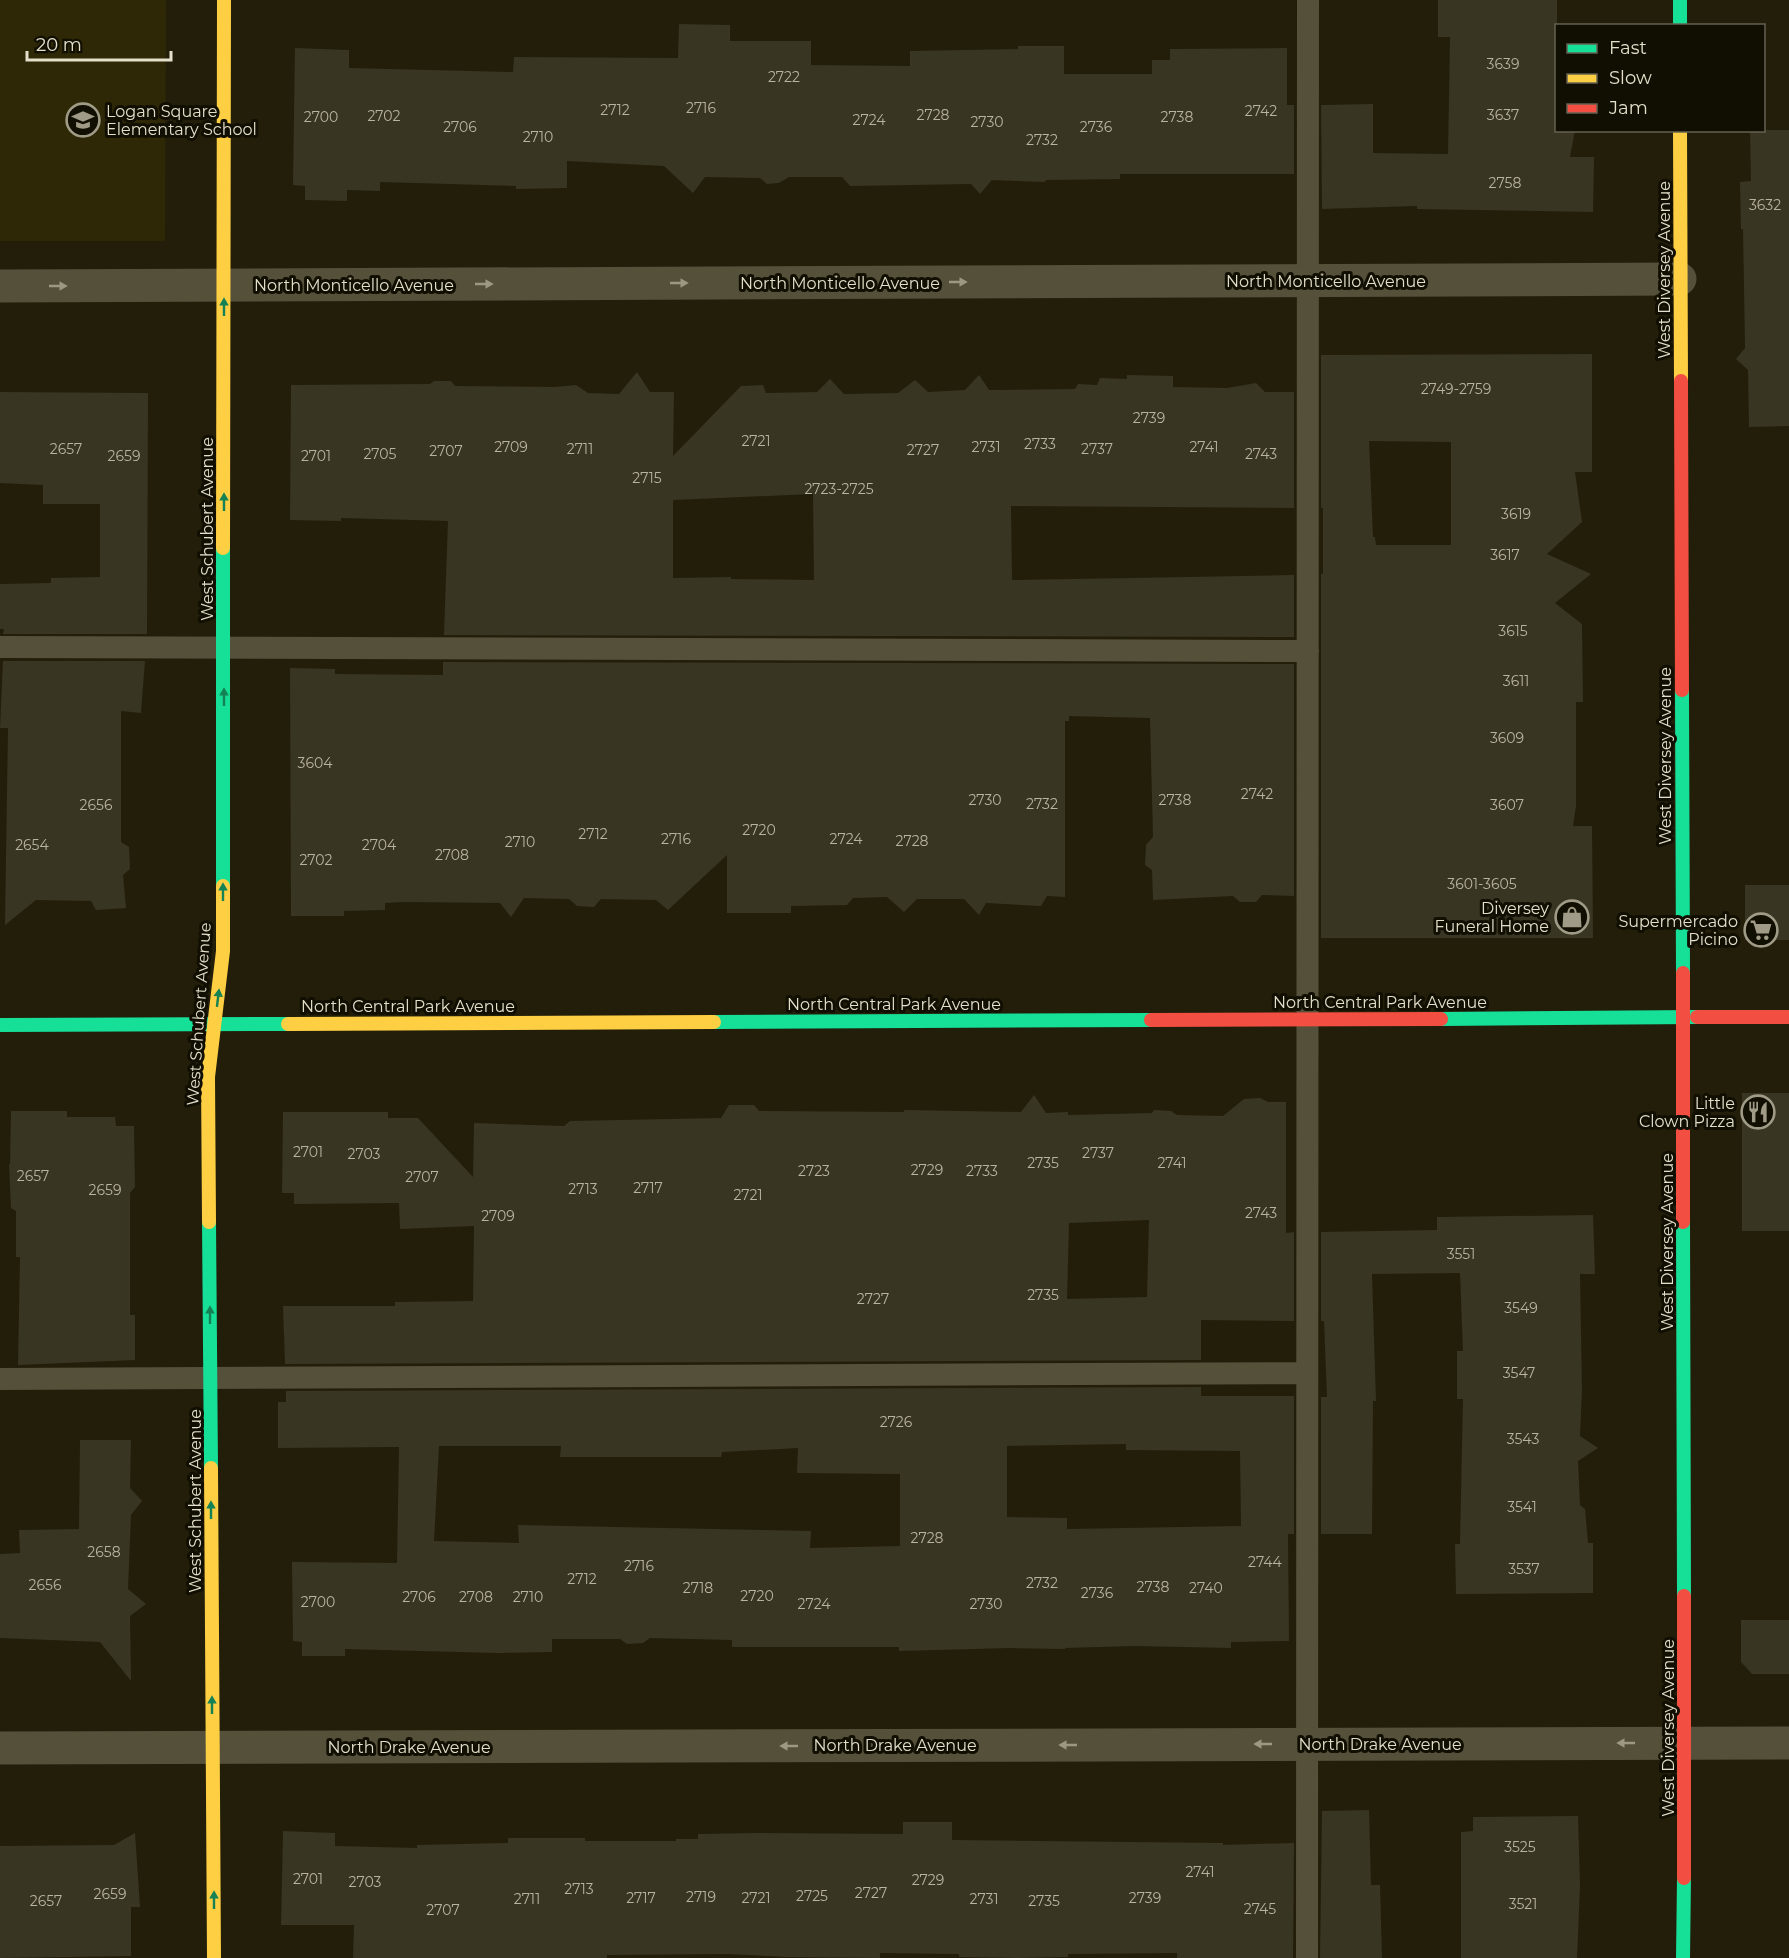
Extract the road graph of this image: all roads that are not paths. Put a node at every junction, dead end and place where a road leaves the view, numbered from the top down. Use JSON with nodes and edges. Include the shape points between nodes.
{"nodes":[{"id":1,"x":224,"y":0,"type":"edge"},
{"id":2,"x":1308,"y":0,"type":"edge"},
{"id":3,"x":1680,"y":0,"type":"edge"},
{"id":4,"x":1680,"y":24,"type":"edge"},
{"id":5,"x":1680,"y":132,"type":"edge"},
{"id":6,"x":1680,"y":279,"type":"junction"},
{"id":7,"x":1308,"y":281,"type":"junction"},
{"id":8,"x":224,"y":285,"type":"junction"},
{"id":9,"x":0,"y":286,"type":"edge"},
{"id":10,"x":0,"y":647,"type":"edge"},
{"id":11,"x":224,"y":648,"type":"junction"},
{"id":12,"x":1308,"y":651,"type":"junction"},
{"id":13,"x":1789,"y":1017,"type":"edge"},
{"id":14,"x":1682,"y":1018,"type":"junction"},
{"id":15,"x":1308,"y":1019,"type":"junction"},
{"id":16,"x":215,"y":1024,"type":"junction"},
{"id":17,"x":0,"y":1025,"type":"edge"},
{"id":18,"x":1307,"y":1373,"type":"junction"},
{"id":19,"x":0,"y":1379,"type":"edge"},
{"id":20,"x":210,"y":1379,"type":"junction"},
{"id":21,"x":1684,"y":1743,"type":"junction"},
{"id":22,"x":1789,"y":1743,"type":"edge"},
{"id":23,"x":1307,"y":1744,"type":"junction"},
{"id":24,"x":213,"y":1747,"type":"junction"},
{"id":25,"x":0,"y":1748,"type":"edge"},
{"id":26,"x":214,"y":1958,"type":"edge"},
{"id":27,"x":1307,"y":1958,"type":"edge"},
{"id":28,"x":1683,"y":1958,"type":"edge"}],
"edges":[{"from":1,"to":8,"type":"street","name":"West Schubert Avenue"},
{"from":2,"to":7,"type":"lane"},
{"from":3,"to":4,"type":"street"},
{"from":5,"to":6,"type":"street","name":"West Diversey Avenue"},
{"from":6,"to":7,"type":"street","name":"North Monticello Avenue"},
{"from":6,"to":14,"type":"street","name":"West Diversey Avenue"},
{"from":8,"to":7,"type":"street","name":"North Monticello Avenue","one_way":true},
{"from":7,"to":12,"type":"lane"},
{"from":9,"to":8,"type":"street","name":"North Monticello Avenue","one_way":true},
{"from":11,"to":8,"type":"street","name":"West Schubert Avenue","one_way":true},
{"from":10,"to":11,"type":"lane"},
{"from":11,"to":12,"type":"lane"},
{"from":16,"to":11,"type":"street","name":"West Schubert Avenue","one_way":true,"via":[[223,951]]},
{"from":12,"to":15,"type":"lane"},
{"from":13,"to":14,"type":"street","name":"North Central Park Avenue"},
{"from":14,"to":15,"type":"street","name":"North Central Park Avenue"},
{"from":14,"to":21,"type":"street","name":"West Diversey Avenue"},
{"from":15,"to":16,"type":"street","name":"North Central Park Avenue"},
{"from":15,"to":18,"type":"lane"},
{"from":16,"to":17,"type":"street","name":"North Central Park Avenue"},
{"from":20,"to":16,"type":"street","name":"West Schubert Avenue","one_way":true,"via":[[208,1077]]},
{"from":18,"to":20,"type":"lane"},
{"from":18,"to":23,"type":"lane"},
{"from":19,"to":20,"type":"lane"},
{"from":24,"to":20,"type":"street","name":"West Schubert Avenue","one_way":true},
{"from":21,"to":22,"type":"street","name":"North Drake Avenue"},
{"from":21,"to":23,"type":"street","name":"North Drake Avenue","one_way":true},
{"from":21,"to":28,"type":"street","name":"West Diversey Avenue"},
{"from":23,"to":24,"type":"street","name":"North Drake Avenue","one_way":true},
{"from":23,"to":27,"type":"lane"},
{"from":24,"to":25,"type":"street","name":"North Drake Avenue"},
{"from":26,"to":24,"type":"street","name":"West Schubert Avenue","one_way":true}]}
